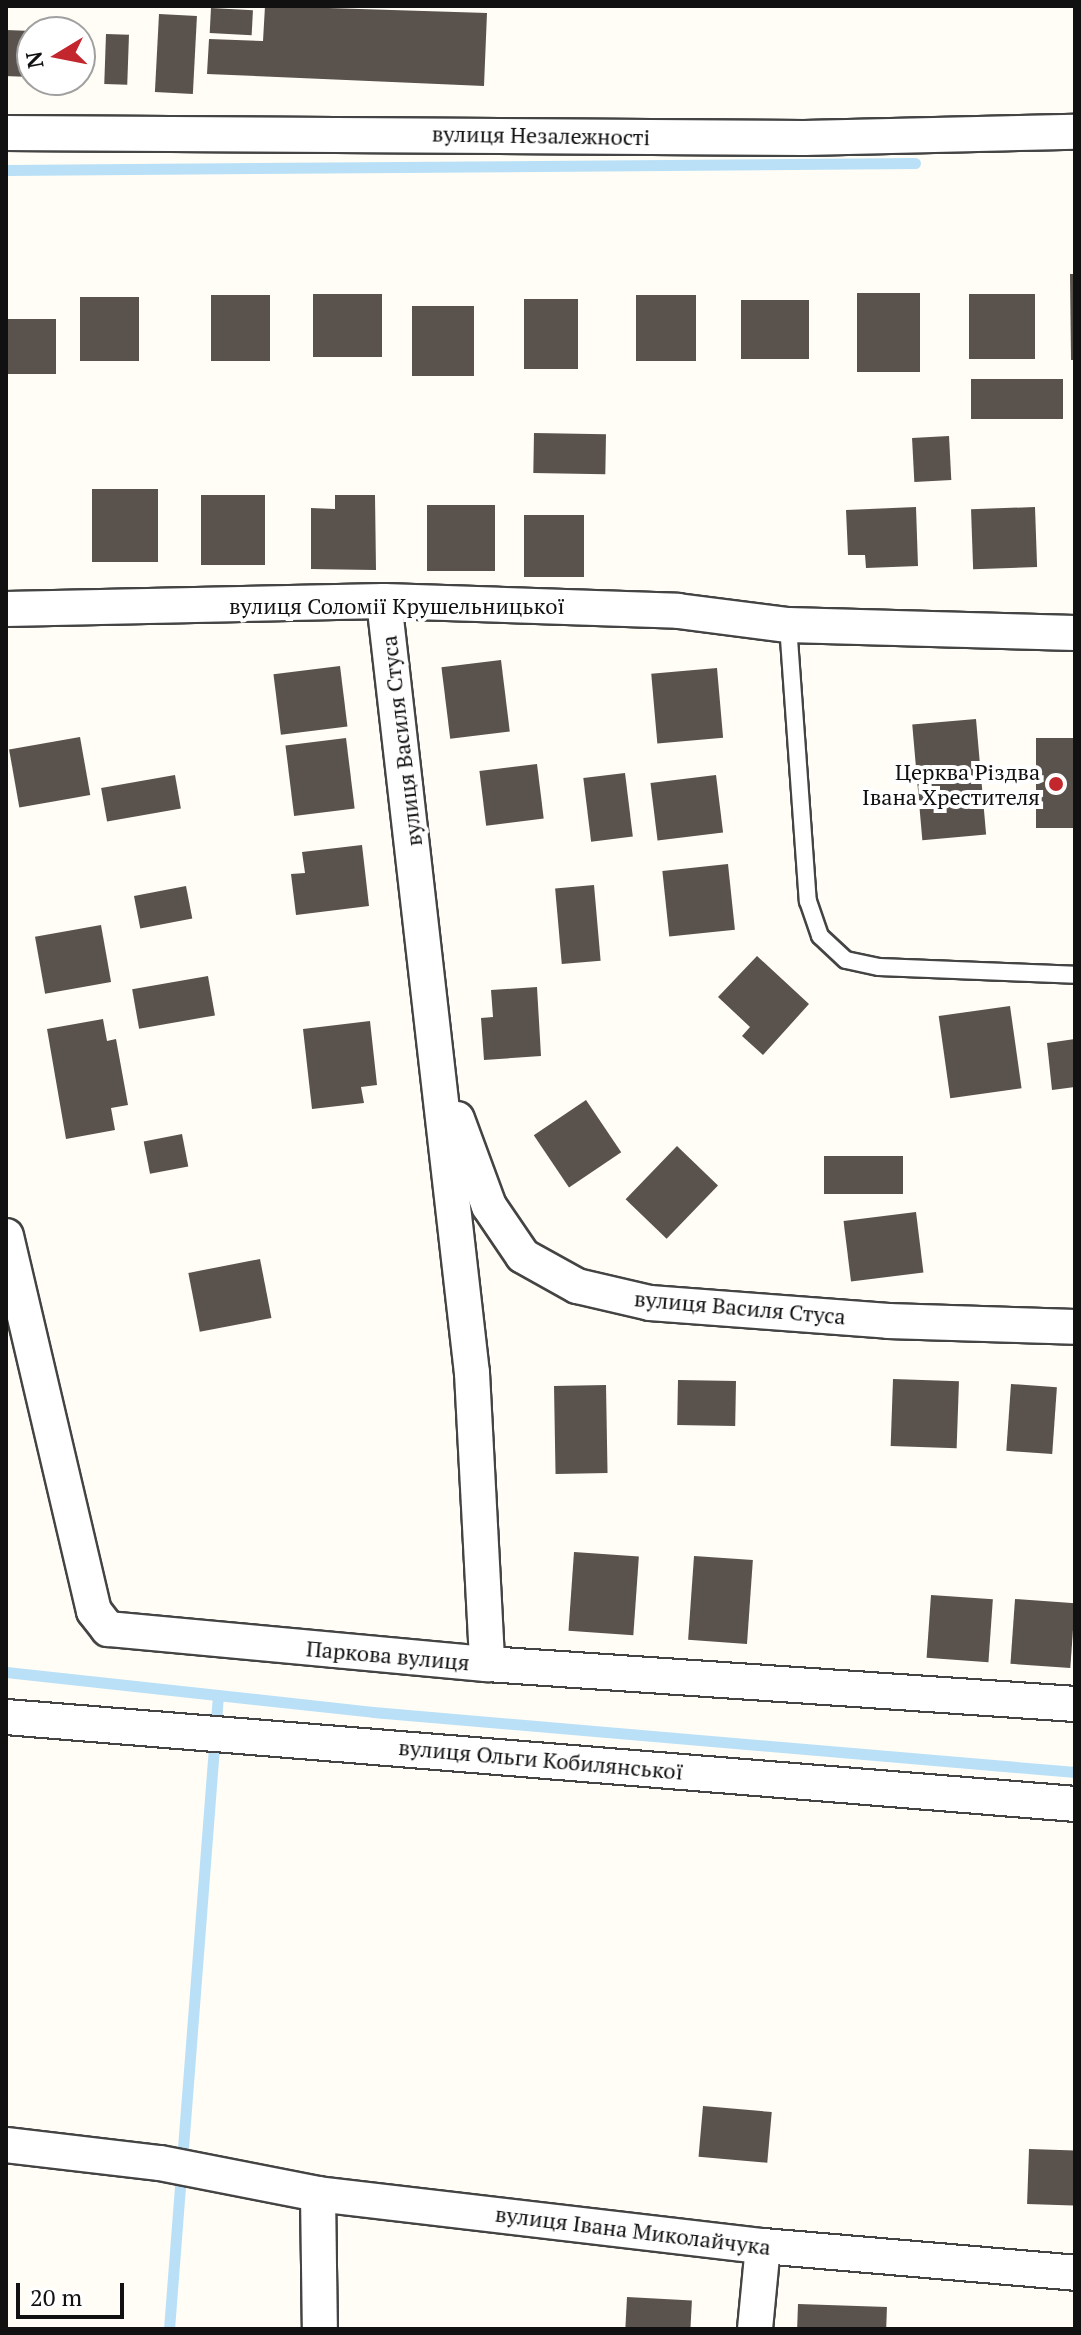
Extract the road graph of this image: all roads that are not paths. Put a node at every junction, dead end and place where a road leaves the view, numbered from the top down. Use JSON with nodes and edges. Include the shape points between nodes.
{"nodes":[{"id":1,"x":1075,"y":132,"type":"edge"},
{"id":2,"x":6,"y":133,"type":"edge"},
{"id":3,"x":384,"y":601,"type":"junction"},
{"id":4,"x":6,"y":609,"type":"edge"},
{"id":5,"x":788,"y":625,"type":"junction"},
{"id":6,"x":1075,"y":633,"type":"edge"},
{"id":7,"x":1075,"y":975,"type":"edge"},
{"id":8,"x":440,"y":1071,"type":"junction"},
{"id":9,"x":6,"y":1236,"type":"edge"},
{"id":10,"x":1075,"y":1327,"type":"edge"},
{"id":11,"x":19,"y":1352,"type":"edge"},
{"id":12,"x":487,"y":1664,"type":"junction"},
{"id":13,"x":1075,"y":1704,"type":"edge"},
{"id":14,"x":6,"y":1717,"type":"edge"},
{"id":15,"x":1075,"y":1804,"type":"edge"},
{"id":16,"x":6,"y":2145,"type":"edge"},
{"id":17,"x":318,"y":2194,"type":"junction"},
{"id":18,"x":763,"y":2246,"type":"junction"},
{"id":19,"x":1075,"y":2273,"type":"edge"},
{"id":20,"x":320,"y":2329,"type":"edge"},
{"id":21,"x":755,"y":2329,"type":"edge"}],
"edges":[{"from":1,"to":2,"type":"street","name":"вулиця Незалежності","via":[[804,138]]},
{"from":3,"to":4,"type":"street","name":"вулиця Соломії Крушельницької"},
{"from":3,"to":5,"type":"street","name":"вулиця Соломії Крушельницької","via":[[678,611]]},
{"from":3,"to":8,"type":"street","name":"вулиця Василя Стуса"},
{"from":5,"to":6,"type":"street","name":"вулиця Соломії Крушельницької"},
{"from":5,"to":7,"type":"lane","via":[[808,901],[820,936],[846,960],[879,967]]},
{"from":8,"to":10,"type":"street","name":"вулиця Василя Стуса","via":[[489,1206],[523,1256],[577,1286],[650,1303],[888,1321]]},
{"from":8,"to":12,"type":"street","name":"вулиця Василя Стуса","via":[[472,1373]]},
{"from":9,"to":11,"type":"street","name":"Паркова вулиця"},
{"from":11,"to":12,"type":"street","name":"Паркова вулиця","via":[[94,1611],[108,1629]]},
{"from":12,"to":13,"type":"street","name":"Паркова вулиця"},
{"from":14,"to":15,"type":"street","name":"вулиця Ольги Кобилянської"},
{"from":16,"to":17,"type":"street","name":"вулиця Івана Миколайчука","via":[[160,2163]]},
{"from":17,"to":18,"type":"street","name":"вулиця Івана Миколайчука"},
{"from":17,"to":20,"type":"street"},
{"from":18,"to":19,"type":"street","name":"вулиця Івана Миколайчука"},
{"from":18,"to":21,"type":"street"}]}
